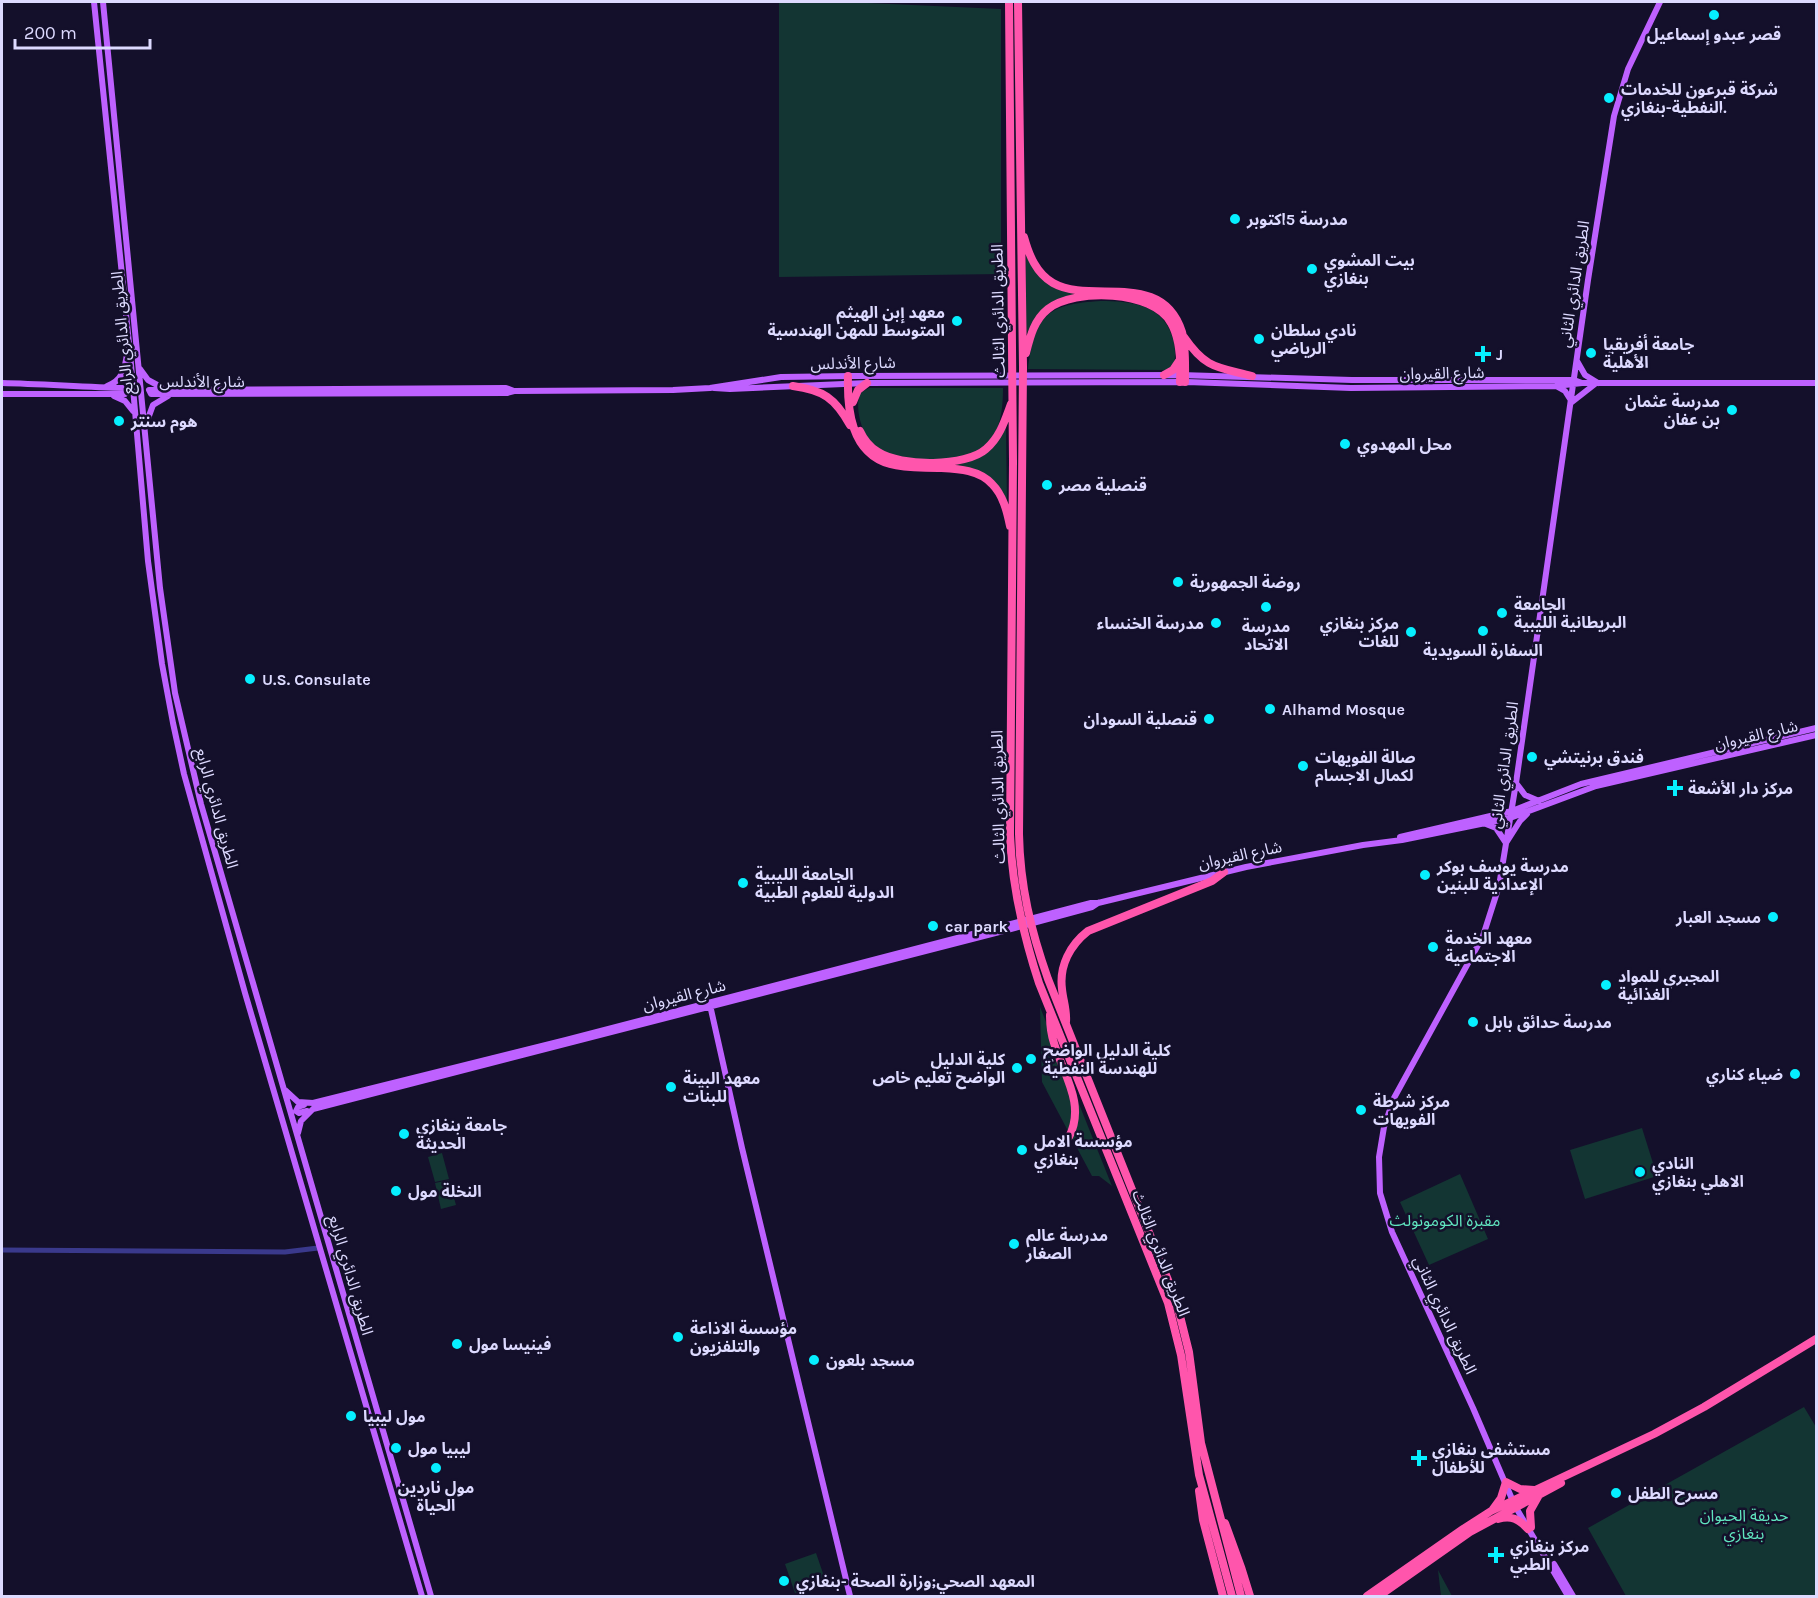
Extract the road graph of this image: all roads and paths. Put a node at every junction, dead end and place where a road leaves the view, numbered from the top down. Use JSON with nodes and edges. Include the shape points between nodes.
{"nodes":[{"id":1,"x":94,"y":2,"type":"edge"},
{"id":2,"x":103,"y":2,"type":"edge"},
{"id":3,"x":1009,"y":2,"type":"edge"},
{"id":4,"x":1018,"y":2,"type":"edge"},
{"id":5,"x":1660,"y":2,"type":"edge"},
{"id":6,"x":1014,"y":11,"type":"junction"},
{"id":7,"x":1022,"y":229,"type":"junction"},
{"id":8,"x":1182,"y":333,"type":"junction"},
{"id":9,"x":129,"y":342,"type":"junction"},
{"id":10,"x":1180,"y":359,"type":"junction"},
{"id":11,"x":1577,"y":360,"type":"junction"},
{"id":12,"x":138,"y":364,"type":"junction"},
{"id":13,"x":1023,"y":367,"type":"junction"},
{"id":14,"x":1576,"y":368,"type":"junction"},
{"id":15,"x":1164,"y":375,"type":"junction"},
{"id":16,"x":1252,"y":376,"type":"junction"},
{"id":17,"x":850,"y":379,"type":"junction"},
{"id":18,"x":1183,"y":379,"type":"junction"},
{"id":19,"x":2,"y":383,"type":"edge"},
{"id":20,"x":14,"y":383,"type":"junction"},
{"id":21,"x":867,"y":383,"type":"junction"},
{"id":22,"x":1558,"y":383,"type":"junction"},
{"id":23,"x":1574,"y":383,"type":"junction"},
{"id":24,"x":1816,"y":383,"type":"edge"},
{"id":25,"x":1597,"y":384,"type":"junction"},
{"id":26,"x":793,"y":386,"type":"junction"},
{"id":27,"x":97,"y":387,"type":"junction"},
{"id":28,"x":710,"y":388,"type":"junction"},
{"id":29,"x":167,"y":389,"type":"junction"},
{"id":30,"x":287,"y":391,"type":"junction"},
{"id":31,"x":2,"y":394,"type":"edge"},
{"id":32,"x":14,"y":394,"type":"junction"},
{"id":33,"x":110,"y":394,"type":"junction"},
{"id":34,"x":174,"y":394,"type":"junction"},
{"id":35,"x":1013,"y":400,"type":"junction"},
{"id":36,"x":853,"y":402,"type":"junction"},
{"id":37,"x":1572,"y":402,"type":"junction"},
{"id":38,"x":135,"y":415,"type":"junction"},
{"id":39,"x":145,"y":430,"type":"junction"},
{"id":40,"x":858,"y":440,"type":"junction"},
{"id":41,"x":1013,"y":537,"type":"junction"},
{"id":42,"x":1816,"y":728,"type":"edge"},
{"id":43,"x":183,"y":732,"type":"junction"},
{"id":44,"x":175,"y":734,"type":"junction"},
{"id":45,"x":1816,"y":735,"type":"edge"},
{"id":46,"x":1516,"y":783,"type":"junction"},
{"id":47,"x":1539,"y":801,"type":"junction"},
{"id":48,"x":1530,"y":811,"type":"junction"},
{"id":49,"x":1511,"y":815,"type":"junction"},
{"id":50,"x":1485,"y":824,"type":"junction"},
{"id":51,"x":1388,"y":841,"type":"junction"},
{"id":52,"x":1506,"y":843,"type":"junction"},
{"id":53,"x":1224,"y":872,"type":"junction"},
{"id":54,"x":710,"y":1005,"type":"junction"},
{"id":55,"x":1049,"y":1008,"type":"junction"},
{"id":56,"x":1066,"y":1026,"type":"junction"},
{"id":57,"x":282,"y":1086,"type":"junction"},
{"id":58,"x":311,"y":1107,"type":"junction"},
{"id":59,"x":1069,"y":1137,"type":"dead end"},
{"id":60,"x":298,"y":1138,"type":"junction"},
{"id":61,"x":318,"y":1248,"type":"junction"},
{"id":62,"x":2,"y":1250,"type":"edge"},
{"id":63,"x":1816,"y":1339,"type":"edge"},
{"id":64,"x":1816,"y":1344,"type":"edge"},
{"id":65,"x":1199,"y":1475,"type":"junction"},
{"id":66,"x":1506,"y":1482,"type":"junction"},
{"id":67,"x":1538,"y":1492,"type":"junction"},
{"id":68,"x":1216,"y":1502,"type":"junction"},
{"id":69,"x":1516,"y":1503,"type":"junction"},
{"id":70,"x":1491,"y":1511,"type":"junction"},
{"id":71,"x":1488,"y":1522,"type":"junction"},
{"id":72,"x":1529,"y":1528,"type":"junction"},
{"id":73,"x":416,"y":1544,"type":"junction"},
{"id":74,"x":407,"y":1546,"type":"junction"},
{"id":75,"x":1223,"y":1547,"type":"junction"},
{"id":76,"x":422,"y":1596,"type":"edge"},
{"id":77,"x":431,"y":1596,"type":"edge"},
{"id":78,"x":850,"y":1596,"type":"edge"},
{"id":79,"x":1223,"y":1596,"type":"edge"},
{"id":80,"x":1232,"y":1596,"type":"edge"},
{"id":81,"x":1241,"y":1596,"type":"edge"},
{"id":82,"x":1250,"y":1596,"type":"edge"},
{"id":83,"x":1367,"y":1596,"type":"edge"},
{"id":84,"x":1379,"y":1596,"type":"edge"},
{"id":85,"x":1568,"y":1596,"type":"edge"},
{"id":86,"x":1573,"y":1596,"type":"edge"}],
"edges":[{"from":1,"to":9,"type":"main road","name":"الطريق الدائري الرابع"},
{"from":2,"to":12,"type":"main road","name":"الطريق الدائري الرابع"},
{"from":3,"to":6,"type":"highway"},
{"from":4,"to":6,"type":"highway"},
{"from":5,"to":11,"type":"main road","name":"الطريق الدائري الثاني","via":[[1628,69],[1616,108]]},
{"from":6,"to":7,"type":"highway","name":"الطريق الدائري الثالث"},
{"from":6,"to":35,"type":"highway","name":"الطريق الدائري الثالث"},
{"from":7,"to":8,"type":"highway","via":[[1035,265],[1053,283],[1147,296],[1172,313]]},
{"from":7,"to":13,"type":"highway","name":"الطريق الدائري الثالث"},
{"from":8,"to":16,"type":"highway","via":[[1205,362]]},
{"from":8,"to":18,"type":"highway"},
{"from":9,"to":27,"type":"main road","via":[[121,377],[113,384]]},
{"from":9,"to":38,"type":"main road","name":"الطريق الدائري الرابع"},
{"from":10,"to":13,"type":"highway","via":[[1171,322],[1157,308],[1137,299],[1090,296],[1066,300],[1046,310],[1033,329]]},
{"from":10,"to":15,"type":"highway"},
{"from":10,"to":18,"type":"highway"},
{"from":11,"to":14,"type":"main road","name":"الطريق الدائري الثاني"},
{"from":11,"to":25,"type":"main road","via":[[1585,375]]},
{"from":12,"to":29,"type":"main road","via":[[148,380]]},
{"from":12,"to":39,"type":"main road","name":"الطريق الدائري الرابع"},
{"from":13,"to":56,"type":"highway","name":"الطريق الدائري الثالث","via":[[1019,854],[1032,933]]},
{"from":14,"to":22,"type":"main road"},
{"from":14,"to":23,"type":"main road","name":"الطريق الدائري الثاني"},
{"from":15,"to":17,"type":"main road","name":"شارع الأندلس"},
{"from":15,"to":18,"type":"main road","name":"شارع الأندلس"},
{"from":16,"to":18,"type":"main road"},
{"from":16,"to":22,"type":"main road"},
{"from":17,"to":21,"type":"main road","name":"شارع الأندلس"},
{"from":17,"to":26,"type":"main road","name":"شارع الأندلس"},
{"from":17,"to":28,"type":"main road","name":"شارع الأندلس","via":[[781,377]]},
{"from":17,"to":36,"type":"highway"},
{"from":17,"to":40,"type":"highway","via":[[850,417]]},
{"from":18,"to":21,"type":"main road","name":"شارع الأندلس"},
{"from":18,"to":22,"type":"main road","name":"شارع القيروان","via":[[1351,388]]},
{"from":19,"to":20,"type":"main road"},
{"from":20,"to":27,"type":"main road"},
{"from":20,"to":32,"type":"main road"},
{"from":21,"to":36,"type":"highway","via":[[858,390]]},
{"from":22,"to":23,"type":"main road"},
{"from":22,"to":37,"type":"main road"},
{"from":23,"to":25,"type":"main road"},
{"from":23,"to":37,"type":"main road","name":"الطريق الدائري الثاني"},
{"from":24,"to":25,"type":"main road"},
{"from":25,"to":37,"type":"main road"},
{"from":26,"to":28,"type":"main road","name":"شارع الأندلس"},
{"from":26,"to":40,"type":"highway","via":[[826,394],[840,408]]},
{"from":27,"to":33,"type":"main road","via":[[127,391]]},
{"from":28,"to":30,"type":"main road","name":"شارع الأندلس","via":[[507,393]]},
{"from":29,"to":30,"type":"main road","name":"شارع الأندلس"},
{"from":29,"to":34,"type":"main road","name":"شارع الأندلس","via":[[151,389],[150,393]]},
{"from":30,"to":34,"type":"main road","name":"شارع الأندلس"},
{"from":31,"to":32,"type":"main road"},
{"from":32,"to":33,"type":"main road"},
{"from":33,"to":38,"type":"main road","via":[[125,401]]},
{"from":34,"to":39,"type":"main road","via":[[153,405]]},
{"from":35,"to":36,"type":"highway","via":[[998,436],[987,448],[972,457],[935,462],[897,460],[878,452],[863,438]]},
{"from":35,"to":41,"type":"highway","name":"الطريق الدائري الثالث"},
{"from":37,"to":46,"type":"main road","name":"الطريق الدائري الثاني"},
{"from":38,"to":44,"type":"main road","name":"الطريق الدائري الرابع","via":[[148,561]]},
{"from":39,"to":43,"type":"main road","name":"الطريق الدائري الرابع","via":[[160,588]]},
{"from":40,"to":41,"type":"highway","via":[[873,456],[891,464],[960,469],[985,478],[1001,496]]},
{"from":41,"to":55,"type":"highway","name":"الطريق الدائري الثالث","via":[[1012,862],[1024,935]]},
{"from":42,"to":47,"type":"main road","name":"شارع القيروان","via":[[1581,784]]},
{"from":43,"to":44,"type":"main road"},
{"from":43,"to":57,"type":"main road","name":"الطريق الدائري الرابع"},
{"from":44,"to":61,"type":"main road","name":"الطريق الدائري الرابع"},
{"from":45,"to":48,"type":"main road","name":"شارع القيروان","via":[[1596,786]]},
{"from":46,"to":47,"type":"main road","via":[[1525,795]]},
{"from":46,"to":49,"type":"main road","name":"الطريق الدائري الثاني"},
{"from":47,"to":49,"type":"main road","name":"شارع القيروان"},
{"from":48,"to":49,"type":"main road","name":"شارع القيروان"},
{"from":48,"to":52,"type":"main road"},
{"from":49,"to":50,"type":"main road","name":"شارع القيروان"},
{"from":49,"to":51,"type":"main road","name":"شارع القيروان"},
{"from":49,"to":52,"type":"main road","name":"الطريق الدائري الثاني"},
{"from":50,"to":51,"type":"main road","name":"شارع القيروان"},
{"from":50,"to":52,"type":"main road","via":[[1496,828]]},
{"from":51,"to":53,"type":"main road","name":"شارع القيروان"},
{"from":52,"to":66,"type":"main road","name":"الطريق الدائري الثاني","via":[[1499,886],[1483,936],[1388,1112],[1379,1174],[1380,1193],[1392,1232]]},
{"from":53,"to":54,"type":"main road","name":"شارع القيروان","via":[[1092,902]]},
{"from":53,"to":56,"type":"highway","via":[[1212,881],[1080,938],[1063,970]]},
{"from":54,"to":58,"type":"main road","name":"شارع القيروان"},
{"from":54,"to":78,"type":"main road"},
{"from":55,"to":59,"type":"highway","via":[[1054,1045],[1075,1101]]},
{"from":55,"to":65,"type":"highway","name":"الطريق الدائري الثالث","via":[[1168,1303],[1181,1354]]},
{"from":56,"to":68,"type":"highway","name":"الطريق الدائري الثالث","via":[[1176,1300],[1189,1352],[1201,1443]]},
{"from":57,"to":58,"type":"main road","via":[[295,1101]]},
{"from":57,"to":60,"type":"main road","name":"الطريق الدائري الرابع"},
{"from":58,"to":60,"type":"main road","via":[[301,1121]]},
{"from":60,"to":73,"type":"main road","name":"الطريق الدائري الرابع"},
{"from":61,"to":62,"type":"street","via":[[285,1252]]},
{"from":61,"to":74,"type":"main road","name":"الطريق الدائري الرابع"},
{"from":63,"to":67,"type":"highway","via":[[1674,1423]]},
{"from":64,"to":67,"type":"highway","via":[[1674,1428]]},
{"from":65,"to":75,"type":"highway","name":"الطريق الدائري الثالث"},
{"from":65,"to":79,"type":"highway","via":[[1203,1520]]},
{"from":66,"to":67,"type":"highway"},
{"from":66,"to":69,"type":"main road","name":"الطريق الدائري الثاني"},
{"from":66,"to":70,"type":"highway"},
{"from":67,"to":69,"type":"highway"},
{"from":67,"to":72,"type":"highway"},
{"from":68,"to":75,"type":"highway","name":"الطريق الدائري الثالث"},
{"from":68,"to":82,"type":"highway"},
{"from":69,"to":70,"type":"highway"},
{"from":69,"to":71,"type":"highway"},
{"from":69,"to":72,"type":"main road","name":"الطريق الدائري الثاني"},
{"from":70,"to":83,"type":"highway"},
{"from":71,"to":72,"type":"highway","via":[[1513,1518]]},
{"from":71,"to":84,"type":"highway"},
{"from":72,"to":85,"type":"main road"},
{"from":72,"to":86,"type":"main road"},
{"from":73,"to":74,"type":"main road"},
{"from":73,"to":77,"type":"main road","name":"الطريق الدائري الرابع"},
{"from":74,"to":76,"type":"main road","name":"الطريق الدائري الرابع"},
{"from":75,"to":80,"type":"highway"},
{"from":75,"to":81,"type":"highway"}]}
